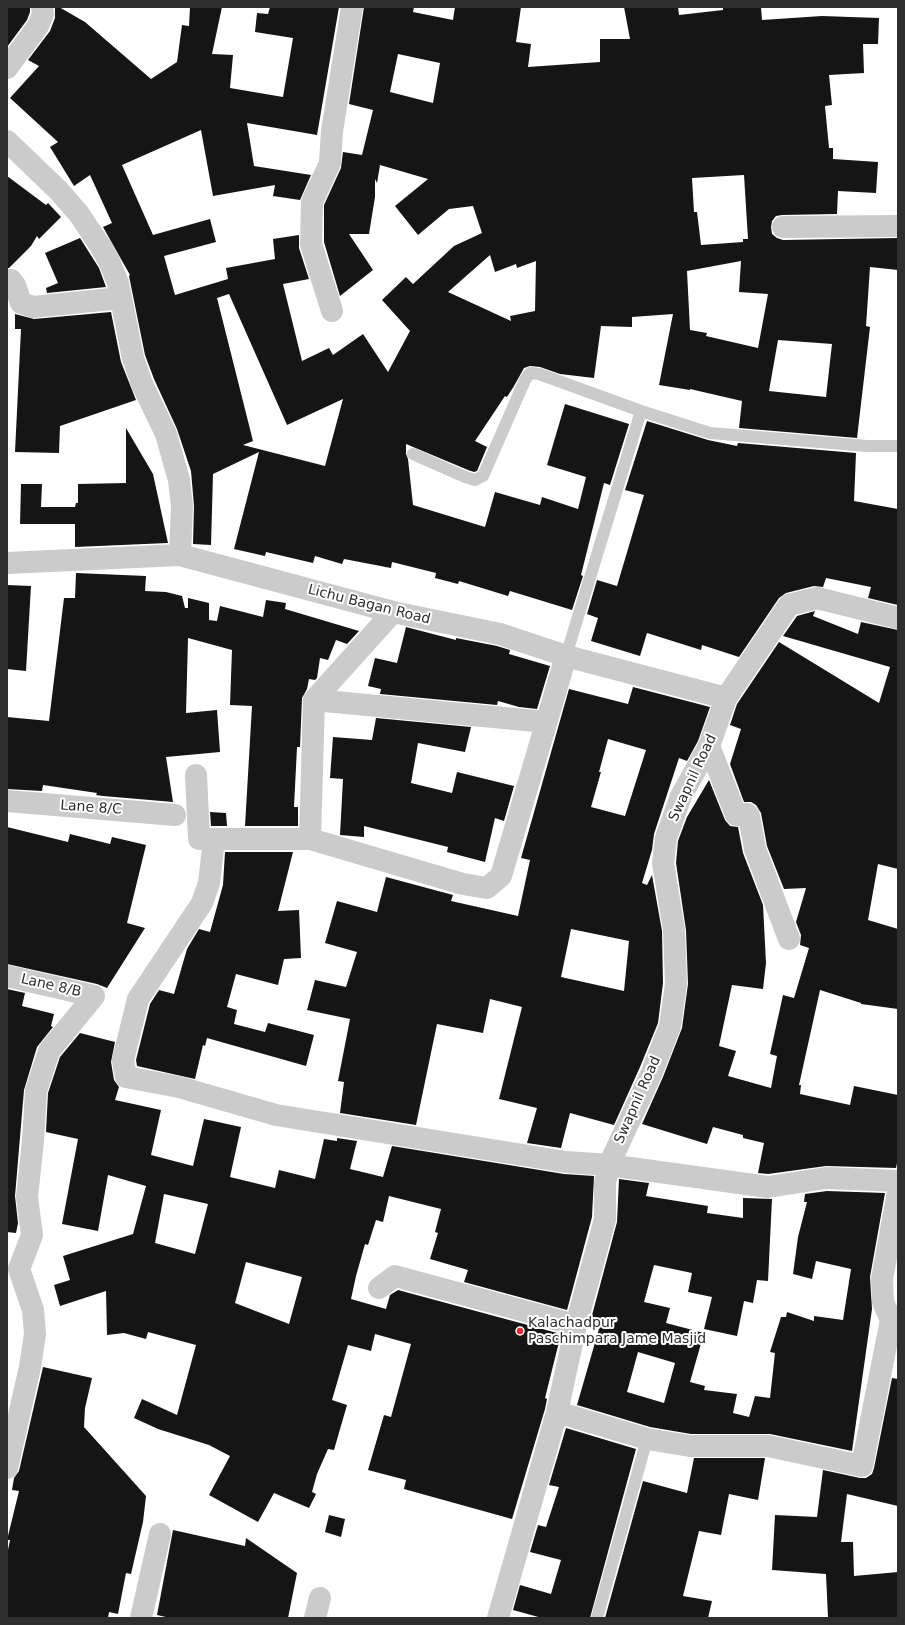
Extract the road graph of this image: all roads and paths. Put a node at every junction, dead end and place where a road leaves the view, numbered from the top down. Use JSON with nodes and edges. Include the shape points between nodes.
{"nodes":[{"id":1,"x":42,"y":7,"type":"edge"},
{"id":2,"x":352,"y":7,"type":"edge"},
{"id":3,"x":7,"y":68,"type":"edge"},
{"id":4,"x":7,"y":141,"type":"edge"},
{"id":5,"x":898,"y":226,"type":"edge"},
{"id":6,"x":783,"y":227,"type":"dead end"},
{"id":7,"x":7,"y":280,"type":"edge"},
{"id":8,"x":121,"y":298,"type":"junction"},
{"id":9,"x":332,"y":311,"type":"dead end"},
{"id":10,"x":641,"y":411,"type":"junction"},
{"id":11,"x":898,"y":446,"type":"edge"},
{"id":12,"x":413,"y":454,"type":"dead end"},
{"id":13,"x":180,"y":555,"type":"junction"},
{"id":14,"x":7,"y":563,"type":"edge"},
{"id":15,"x":392,"y":612,"type":"junction"},
{"id":16,"x":898,"y":618,"type":"edge"},
{"id":17,"x":566,"y":656,"type":"junction"},
{"id":18,"x":726,"y":698,"type":"junction"},
{"id":19,"x":314,"y":700,"type":"junction"},
{"id":20,"x":546,"y":722,"type":"junction"},
{"id":21,"x":709,"y":746,"type":"junction"},
{"id":22,"x":196,"y":775,"type":"dead end"},
{"id":23,"x":7,"y":801,"type":"edge"},
{"id":24,"x":175,"y":814,"type":"dead end"},
{"id":25,"x":310,"y":838,"type":"junction"},
{"id":26,"x":214,"y":839,"type":"junction"},
{"id":27,"x":789,"y":939,"type":"dead end"},
{"id":28,"x":7,"y":976,"type":"edge"},
{"id":29,"x":609,"y":1164,"type":"junction"},
{"id":30,"x":898,"y":1181,"type":"edge"},
{"id":31,"x":898,"y":1192,"type":"edge"},
{"id":32,"x":13,"y":1268,"type":"edge"},
{"id":33,"x":379,"y":1288,"type":"dead end"},
{"id":34,"x":894,"y":1321,"type":"edge"},
{"id":35,"x":576,"y":1325,"type":"junction"},
{"id":36,"x":556,"y":1412,"type":"junction"},
{"id":37,"x":647,"y":1439,"type":"junction"},
{"id":38,"x":7,"y":1468,"type":"edge"},
{"id":39,"x":160,"y":1534,"type":"dead end"},
{"id":40,"x":141,"y":1618,"type":"edge"},
{"id":41,"x":498,"y":1618,"type":"edge"},
{"id":42,"x":597,"y":1618,"type":"edge"}],
"edges":[{"from":1,"to":3,"type":"street","via":[[38,26]]},
{"from":2,"to":9,"type":"street","via":[[332,131],[330,163],[312,202],[311,244]]},
{"from":4,"to":8,"type":"street","via":[[79,214],[110,264]]},
{"from":5,"to":6,"type":"street"},
{"from":7,"to":8,"type":"street","via":[[11,280],[15,285],[21,303],[33,307]]},
{"from":8,"to":13,"type":"street","via":[[133,358],[142,384],[166,434],[179,480],[182,506]]},
{"from":10,"to":11,"type":"lane","via":[[710,433],[867,446]]},
{"from":10,"to":12,"type":"lane","via":[[530,373],[483,476],[475,480],[465,477]]},
{"from":10,"to":17,"type":"lane"},
{"from":13,"to":14,"type":"street","name":"Lichu Bagan Road"},
{"from":13,"to":15,"type":"street","name":"Lichu Bagan Road"},
{"from":15,"to":17,"type":"street","name":"Lichu Bagan Road","via":[[500,634]]},
{"from":15,"to":19,"type":"street"},
{"from":16,"to":18,"type":"street","name":"Swapnil Road","via":[[817,598],[788,605]]},
{"from":17,"to":18,"type":"street","name":"Lichu Bagan Road"},
{"from":17,"to":20,"type":"street"},
{"from":18,"to":21,"type":"street","name":"Swapnil Road"},
{"from":19,"to":20,"type":"street"},
{"from":19,"to":25,"type":"street"},
{"from":20,"to":25,"type":"street","via":[[501,876],[487,888],[463,884]]},
{"from":21,"to":27,"type":"street","via":[[736,815],[749,816],[755,849]]},
{"from":21,"to":29,"type":"street","name":"Swapnil Road","via":[[681,796],[666,838],[663,863],[674,930],[676,984],[670,1026],[652,1072]]},
{"from":22,"to":26,"type":"street","via":[[199,839]]},
{"from":23,"to":24,"type":"street","name":"Lane 8/C"},
{"from":25,"to":26,"type":"street"},
{"from":26,"to":29,"type":"street","via":[[210,883],[202,904],[138,999],[123,1060],[126,1077],[178,1087],[276,1115],[566,1162]]},
{"from":28,"to":32,"type":"street","name":"Lane 8/B","via":[[94,996],[49,1051],[36,1091],[27,1197],[32,1235]]},
{"from":29,"to":30,"type":"street","via":[[768,1187],[826,1178]]},
{"from":29,"to":35,"type":"street","name":"Swapnil Road","via":[[605,1183],[605,1219]]},
{"from":31,"to":34,"type":"street","via":[[882,1279],[883,1302]]},
{"from":32,"to":38,"type":"street","via":[[33,1310],[34,1334],[30,1367]]},
{"from":33,"to":35,"type":"street","via":[[395,1276]]},
{"from":34,"to":37,"type":"street","via":[[862,1466],[768,1446],[690,1446]]},
{"from":35,"to":36,"type":"street","name":"Swapnil Road"},
{"from":36,"to":37,"type":"street"},
{"from":36,"to":41,"type":"street","name":"Swapnil Road"},
{"from":37,"to":42,"type":"lane"},
{"from":39,"to":40,"type":"street"}]}
